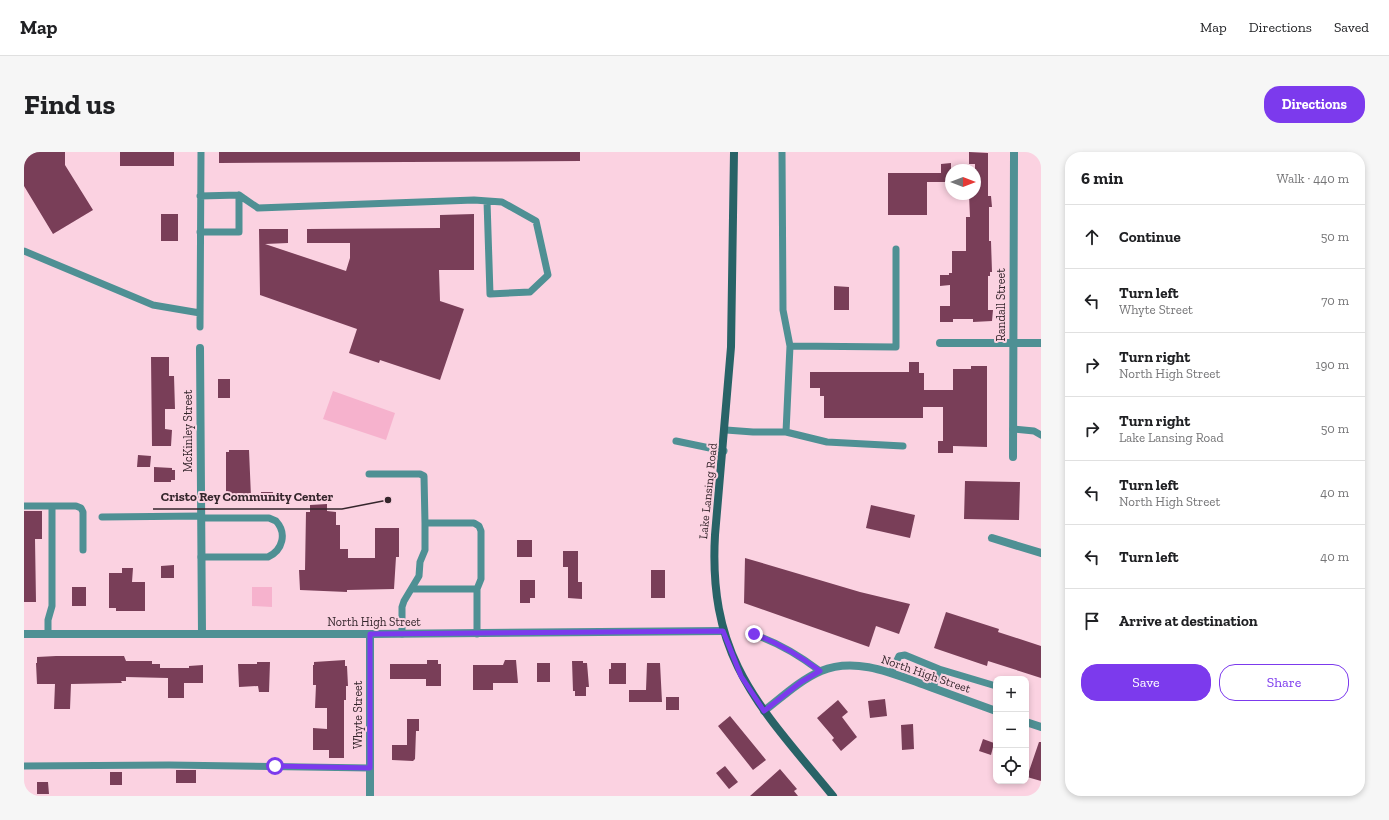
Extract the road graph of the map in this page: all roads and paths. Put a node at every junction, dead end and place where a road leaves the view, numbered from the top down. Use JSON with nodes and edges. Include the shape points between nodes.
{"nodes":[{"id":1,"x":201,"y":152,"type":"edge"},
{"id":2,"x":734,"y":152,"type":"edge"},
{"id":3,"x":782,"y":152,"type":"edge"},
{"id":4,"x":1014,"y":152,"type":"edge"},
{"id":5,"x":238,"y":195,"type":"junction"},
{"id":6,"x":200,"y":196,"type":"junction"},
{"id":7,"x":487,"y":201,"type":"junction"},
{"id":8,"x":200,"y":232,"type":"junction"},
{"id":9,"x":896,"y":249,"type":"dead end"},
{"id":10,"x":24,"y":251,"type":"edge"},
{"id":11,"x":200,"y":314,"type":"junction"},
{"id":12,"x":200,"y":327,"type":"dead end"},
{"id":13,"x":940,"y":343,"type":"dead end"},
{"id":14,"x":1013,"y":343,"type":"junction"},
{"id":15,"x":1041,"y":343,"type":"edge"},
{"id":16,"x":790,"y":346,"type":"junction"},
{"id":17,"x":200,"y":348,"type":"dead end"},
{"id":18,"x":1013,"y":429,"type":"junction"},
{"id":19,"x":726,"y":430,"type":"junction"},
{"id":20,"x":786,"y":432,"type":"junction"},
{"id":21,"x":1041,"y":435,"type":"edge"},
{"id":22,"x":676,"y":441,"type":"dead end"},
{"id":23,"x":903,"y":446,"type":"dead end"},
{"id":24,"x":724,"y":451,"type":"junction"},
{"id":25,"x":1013,"y":458,"type":"dead end"},
{"id":26,"x":370,"y":474,"type":"dead end"},
{"id":27,"x":24,"y":506,"type":"edge"},
{"id":28,"x":52,"y":506,"type":"junction"},
{"id":29,"x":102,"y":517,"type":"dead end"},
{"id":30,"x":201,"y":517,"type":"junction"},
{"id":31,"x":425,"y":523,"type":"junction"},
{"id":32,"x":992,"y":538,"type":"dead end"},
{"id":33,"x":83,"y":550,"type":"dead end"},
{"id":34,"x":1041,"y":553,"type":"edge"},
{"id":35,"x":201,"y":557,"type":"junction"},
{"id":36,"x":477,"y":588,"type":"junction"},
{"id":37,"x":412,"y":589,"type":"junction"},
{"id":38,"x":723,"y":631,"type":"junction"},
{"id":39,"x":24,"y":634,"type":"edge"},
{"id":40,"x":48,"y":634,"type":"junction"},
{"id":41,"x":202,"y":634,"type":"junction"},
{"id":42,"x":370,"y":634,"type":"junction"},
{"id":43,"x":402,"y":634,"type":"junction"},
{"id":44,"x":477,"y":634,"type":"junction"},
{"id":45,"x":754,"y":634,"type":"dead end"},
{"id":46,"x":939,"y":669,"type":"junction"},
{"id":47,"x":820,"y":671,"type":"junction"},
{"id":48,"x":891,"y":673,"type":"junction"},
{"id":49,"x":993,"y":685,"type":"edge"},
{"id":50,"x":933,"y":688,"type":"junction"},
{"id":51,"x":993,"y":710,"type":"edge"},
{"id":52,"x":764,"y":711,"type":"junction"},
{"id":53,"x":1029,"y":723,"type":"edge"},
{"id":54,"x":1041,"y":727,"type":"edge"},
{"id":55,"x":24,"y":766,"type":"edge"},
{"id":56,"x":370,"y":768,"type":"junction"},
{"id":57,"x":370,"y":796,"type":"edge"},
{"id":58,"x":833,"y":796,"type":"edge"}],
"edges":[{"from":1,"to":6,"type":"lane"},
{"from":2,"to":19,"type":"main road","name":"Lake Lansing Road","via":[[732,320]]},
{"from":3,"to":16,"type":"lane","via":[[783,310]]},
{"from":4,"to":14,"type":"street","name":"Randall Street"},
{"from":5,"to":6,"type":"lane"},
{"from":5,"to":7,"type":"lane","via":[[258,208]]},
{"from":5,"to":8,"type":"lane","via":[[239,232]]},
{"from":6,"to":8,"type":"lane"},
{"from":7,"to":7,"type":"lane","via":[[502,202],[536,221],[548,275],[530,292],[490,294]]},
{"from":8,"to":11,"type":"lane"},
{"from":9,"to":16,"type":"lane","via":[[896,347]]},
{"from":10,"to":11,"type":"lane","via":[[153,305]]},
{"from":11,"to":12,"type":"lane"},
{"from":13,"to":14,"type":"street"},
{"from":14,"to":15,"type":"street"},
{"from":14,"to":18,"type":"street","name":"Randall Street"},
{"from":16,"to":20,"type":"lane"},
{"from":17,"to":30,"type":"street","name":"McKinley Street"},
{"from":18,"to":21,"type":"lane"},
{"from":18,"to":25,"type":"street","name":"Randall Street"},
{"from":19,"to":20,"type":"lane"},
{"from":19,"to":24,"type":"main road","name":"Lake Lansing Road"},
{"from":20,"to":23,"type":"lane","via":[[827,442]]},
{"from":22,"to":24,"type":"lane"},
{"from":24,"to":38,"type":"main road","name":"Lake Lansing Road","via":[[714,562],[716,600]]},
{"from":26,"to":31,"type":"lane","via":[[424,476]]},
{"from":27,"to":28,"type":"lane"},
{"from":28,"to":33,"type":"lane","via":[[81,508]]},
{"from":28,"to":40,"type":"lane","via":[[52,606]]},
{"from":29,"to":30,"type":"lane"},
{"from":30,"to":35,"type":"street","name":"McKinley Street"},
{"from":30,"to":35,"type":"lane","via":[[269,518],[280,525],[282,539],[275,553],[268,557]]},
{"from":31,"to":36,"type":"lane","via":[[474,523],[479,526],[481,579]]},
{"from":31,"to":37,"type":"lane","via":[[424,550],[418,581]]},
{"from":32,"to":34,"type":"street"},
{"from":35,"to":41,"type":"street","name":"McKinley Street"},
{"from":36,"to":37,"type":"lane"},
{"from":36,"to":44,"type":"lane"},
{"from":37,"to":43,"type":"lane","via":[[402,607]]},
{"from":38,"to":44,"type":"street","name":"North High Street"},
{"from":38,"to":52,"type":"main road","name":"Lake Lansing Road","via":[[741,676]]},
{"from":39,"to":40,"type":"street","name":"North High Street"},
{"from":40,"to":41,"type":"street","name":"North High Street"},
{"from":41,"to":42,"type":"street","name":"North High Street"},
{"from":42,"to":43,"type":"street","name":"North High Street"},
{"from":42,"to":56,"type":"street","name":"Whyte Street"},
{"from":43,"to":44,"type":"street","name":"North High Street"},
{"from":45,"to":47,"type":"lane","via":[[799,655]]},
{"from":46,"to":48,"type":"lane","via":[[905,655],[898,656]]},
{"from":46,"to":49,"type":"lane"},
{"from":46,"to":50,"type":"lane"},
{"from":47,"to":48,"type":"street","name":"North High Street","via":[[861,666]]},
{"from":47,"to":52,"type":"street","name":"North High Street","via":[[801,682]]},
{"from":48,"to":50,"type":"street","name":"North High Street"},
{"from":50,"to":51,"type":"street","name":"North High Street"},
{"from":52,"to":58,"type":"main road","name":"Lake Lansing Road"},
{"from":53,"to":54,"type":"street"},
{"from":55,"to":56,"type":"lane"},
{"from":56,"to":57,"type":"street","name":"Whyte Street"}]}
